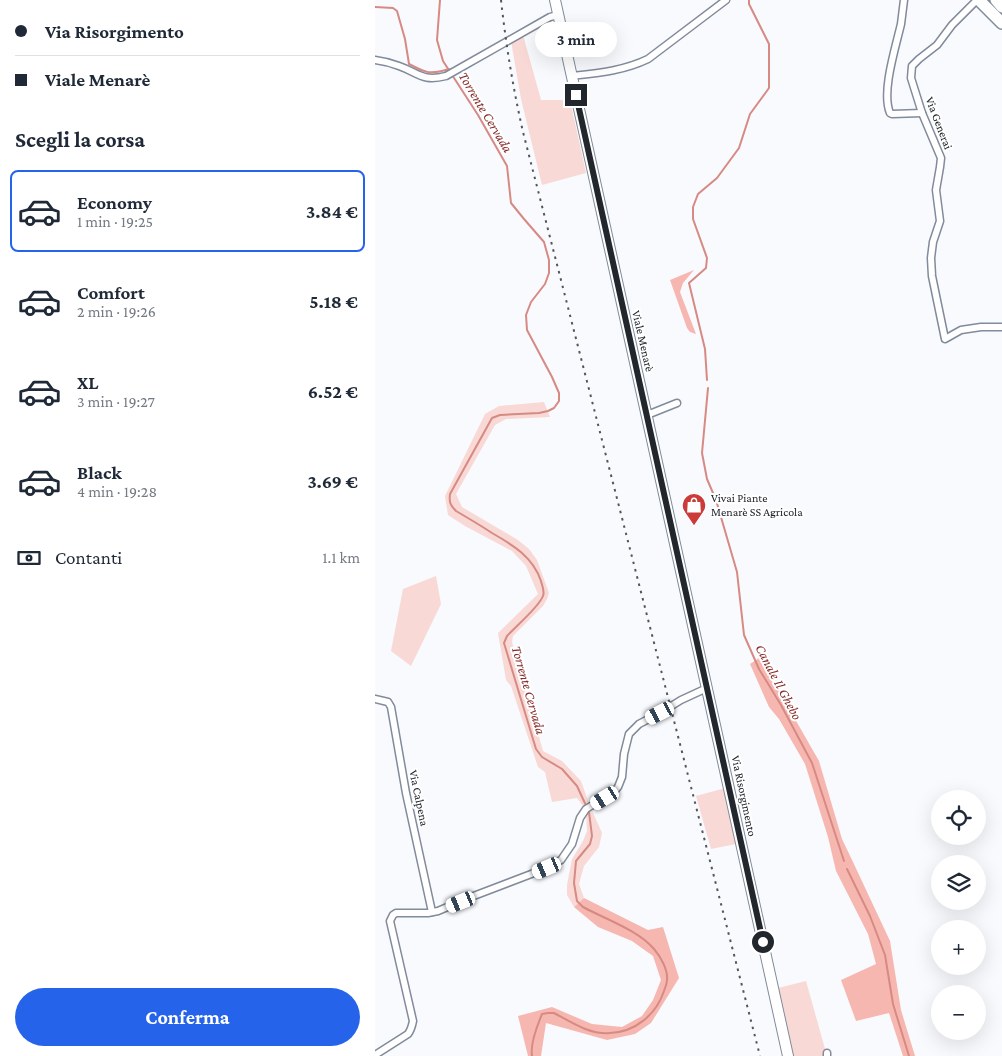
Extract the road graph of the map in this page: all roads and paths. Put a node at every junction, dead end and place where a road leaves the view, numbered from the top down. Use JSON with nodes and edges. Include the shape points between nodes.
{"nodes":[{"id":1,"x":555,"y":0,"type":"edge"},
{"id":2,"x":726,"y":0,"type":"edge"},
{"id":3,"x":904,"y":0,"type":"edge"},
{"id":4,"x":978,"y":0,"type":"edge"},
{"id":5,"x":996,"y":0,"type":"edge"},
{"id":6,"x":1002,"y":7,"type":"edge"},
{"id":7,"x":558,"y":15,"type":"junction"},
{"id":8,"x":1002,"y":24,"type":"edge"},
{"id":9,"x":375,"y":60,"type":"edge"},
{"id":10,"x":571,"y":76,"type":"junction"},
{"id":11,"x":922,"y":113,"type":"junction"},
{"id":12,"x":1002,"y":327,"type":"edge"},
{"id":13,"x":677,"y":403,"type":"dead end"},
{"id":14,"x":647,"y":415,"type":"junction"},
{"id":15,"x":707,"y":688,"type":"junction"},
{"id":16,"x":375,"y":699,"type":"edge"},
{"id":17,"x":432,"y":912,"type":"junction"},
{"id":18,"x":375,"y":1055,"type":"edge"},
{"id":19,"x":789,"y":1056,"type":"edge"}],
"edges":[{"from":1,"to":7,"type":"main road","name":"Viale Menarè"},
{"from":2,"to":10,"type":"street","via":[[648,59],[614,71]]},
{"from":3,"to":11,"type":"street","via":[[888,87],[888,108],[890,114]]},
{"from":4,"to":8,"type":"highway"},
{"from":4,"to":11,"type":"street","name":"Via Generai","via":[[913,66],[911,78]]},
{"from":5,"to":6,"type":"highway"},
{"from":7,"to":9,"type":"street","via":[[439,78],[427,78],[401,66]]},
{"from":7,"to":10,"type":"main road","name":"Viale Menarè"},
{"from":10,"to":14,"type":"main road","name":"Viale Menarè"},
{"from":11,"to":12,"type":"street","name":"Via Generai","via":[[941,158],[936,190],[939,221],[931,258],[945,339],[961,330]]},
{"from":13,"to":14,"type":"street"},
{"from":14,"to":15,"type":"main road","name":"Viale Menarè"},
{"from":15,"to":17,"type":"street","via":[[639,724],[629,734],[618,787],[588,808],[580,818],[572,844],[561,860]]},
{"from":15,"to":19,"type":"main road","name":"Via Risorgimento"},
{"from":16,"to":17,"type":"street","name":"Via Calpena","via":[[391,706]]},
{"from":17,"to":18,"type":"street","via":[[397,913],[391,918],[413,1020],[407,1034]]}]}
